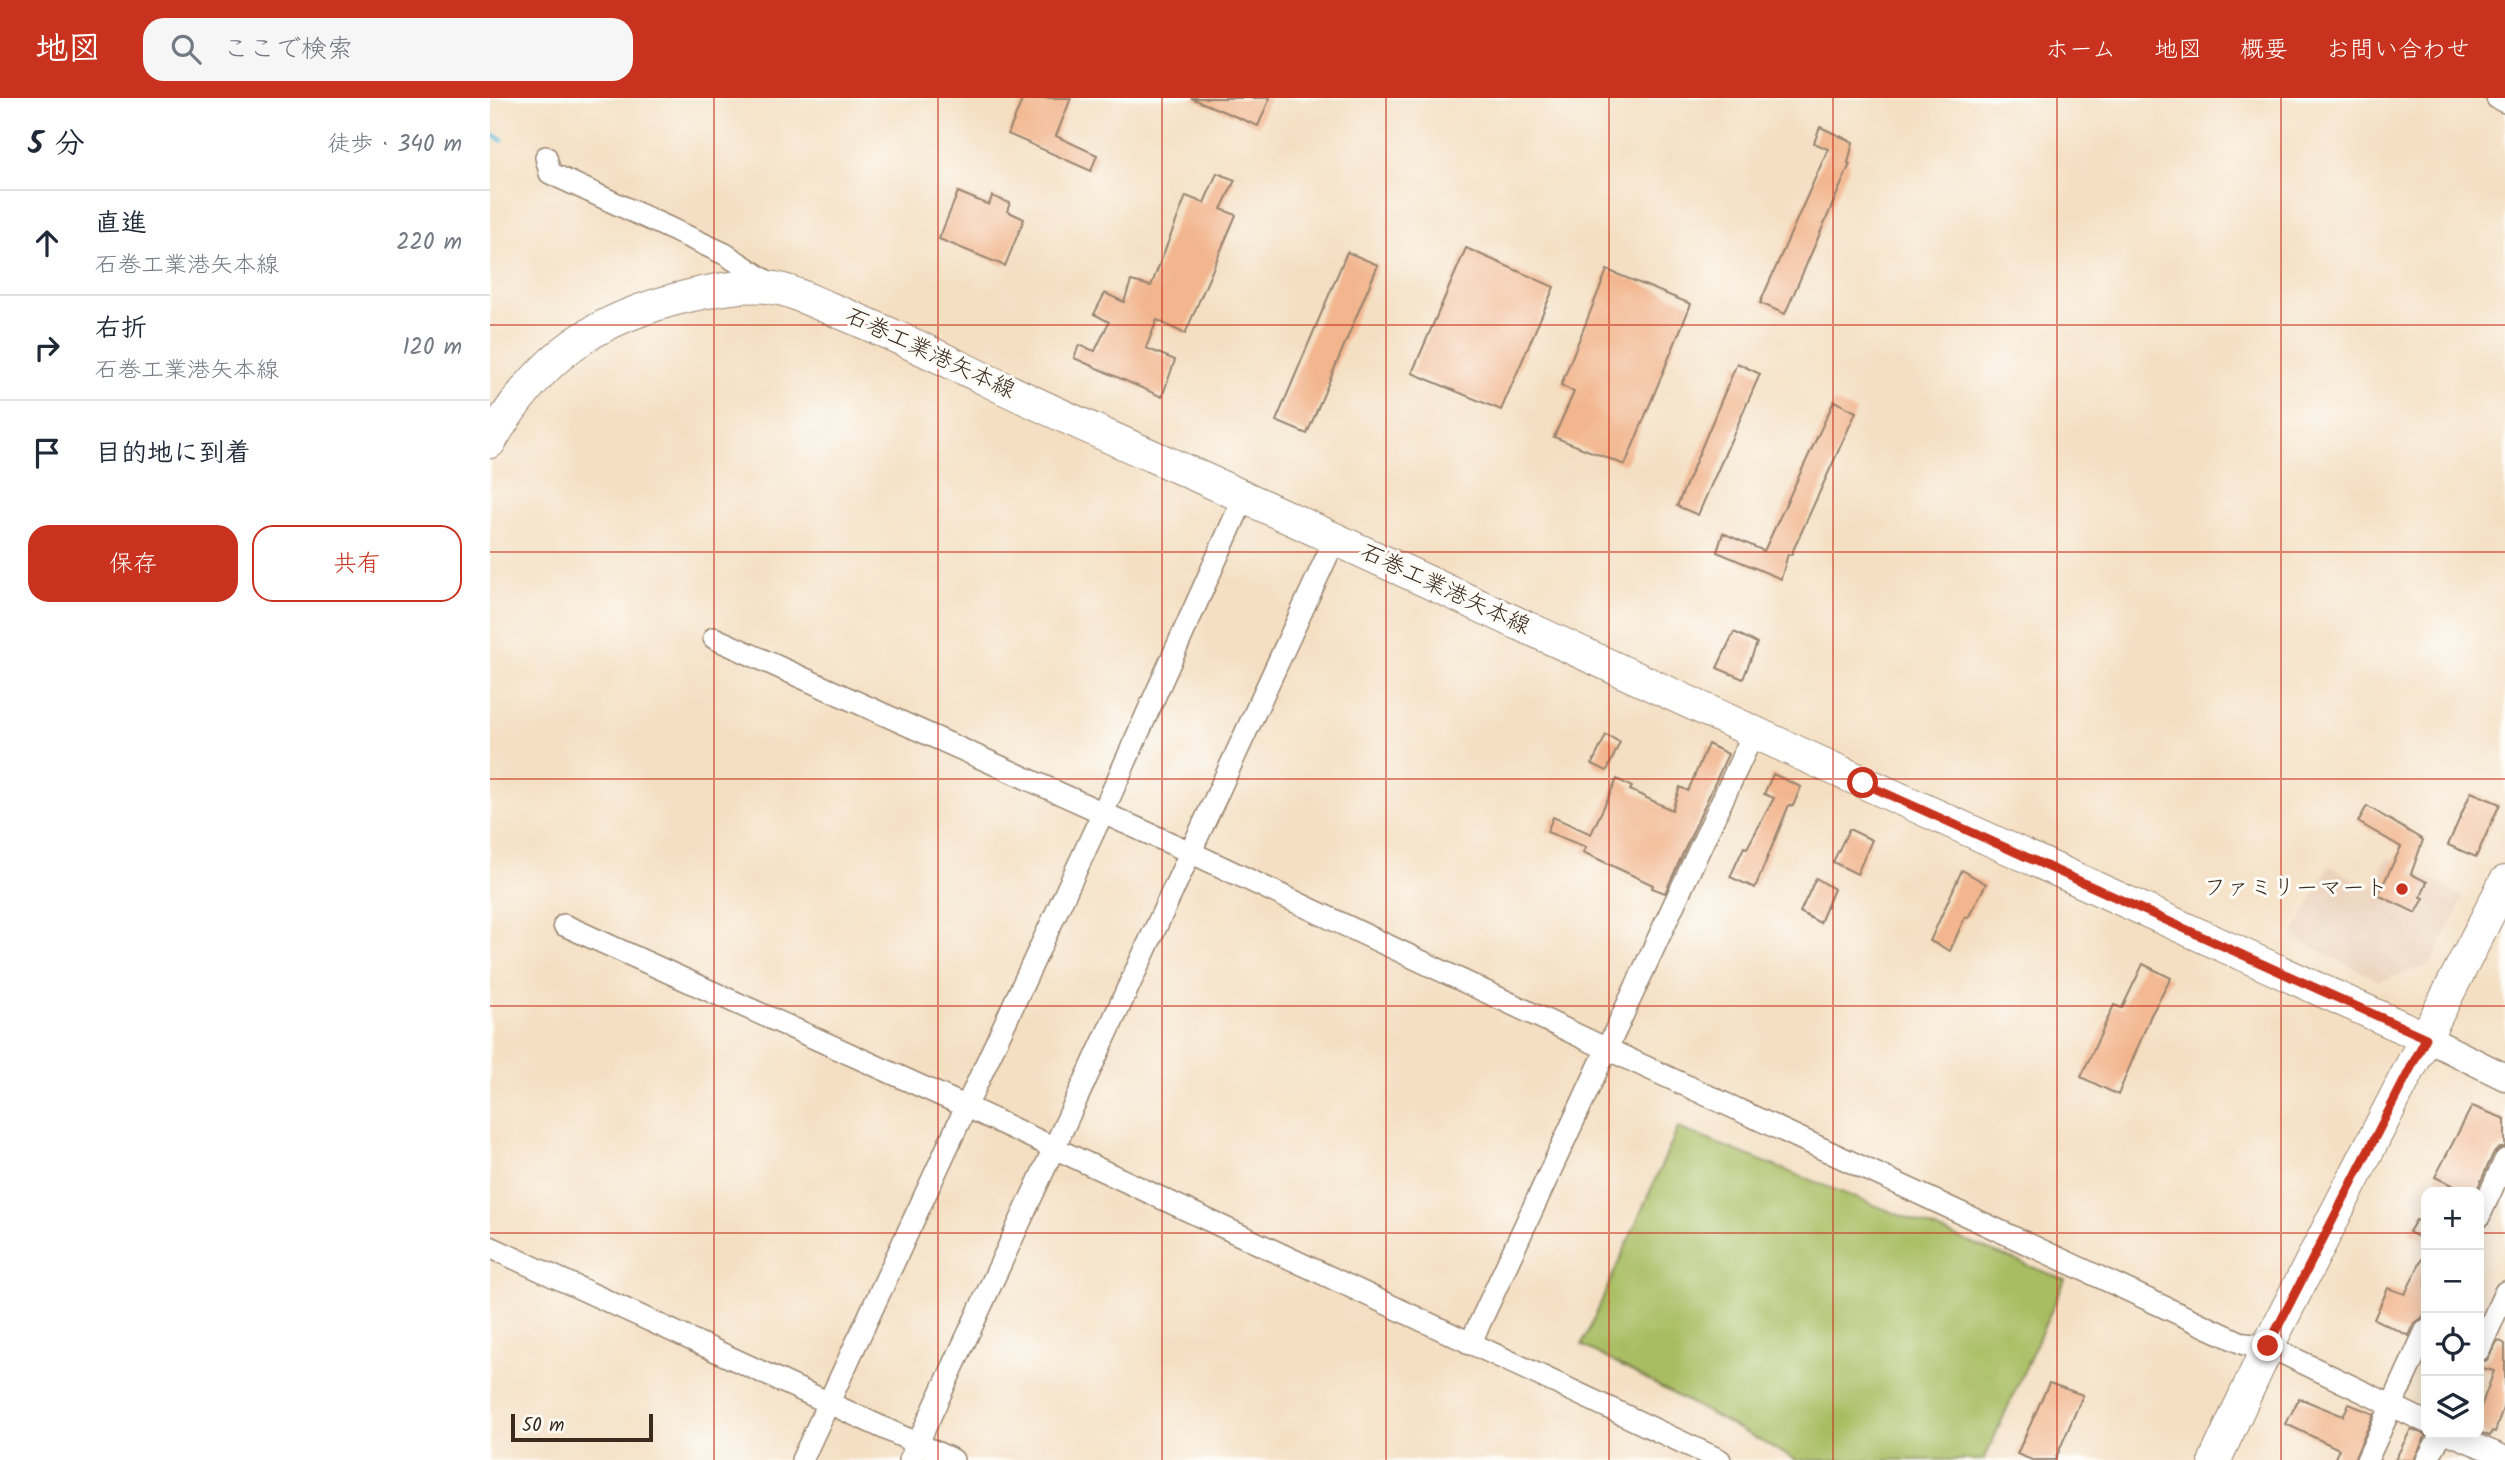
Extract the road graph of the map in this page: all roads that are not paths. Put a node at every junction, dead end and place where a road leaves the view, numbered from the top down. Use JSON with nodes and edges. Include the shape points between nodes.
{"nodes":[{"id":1,"x":2497,"y":98,"type":"edge"},
{"id":2,"x":2505,"y":102,"type":"edge"},
{"id":3,"x":546,"y":157,"type":"dead end"},
{"id":4,"x":779,"y":289,"type":"junction"},
{"id":5,"x":490,"y":442,"type":"edge"},
{"id":6,"x":1244,"y":497,"type":"junction"},
{"id":7,"x":1335,"y":539,"type":"junction"},
{"id":8,"x":715,"y":638,"type":"dead end"},
{"id":9,"x":1753,"y":734,"type":"junction"},
{"id":10,"x":1103,"y":812,"type":"junction"},
{"id":11,"x":1190,"y":852,"type":"junction"},
{"id":12,"x":2505,"y":882,"type":"edge"},
{"id":13,"x":564,"y":925,"type":"dead end"},
{"id":14,"x":2426,"y":1038,"type":"junction"},
{"id":15,"x":1607,"y":1049,"type":"junction"},
{"id":16,"x":2505,"y":1077,"type":"edge"},
{"id":17,"x":967,"y":1107,"type":"junction"},
{"id":18,"x":1053,"y":1148,"type":"junction"},
{"id":19,"x":2505,"y":1160,"type":"edge"},
{"id":20,"x":2484,"y":1206,"type":"edge"},
{"id":21,"x":490,"y":1247,"type":"edge"},
{"id":22,"x":2505,"y":1292,"type":"edge"},
{"id":23,"x":2484,"y":1339,"type":"edge"},
{"id":24,"x":2421,"y":1342,"type":"edge"},
{"id":25,"x":1470,"y":1344,"type":"junction"},
{"id":26,"x":2268,"y":1346,"type":"junction"},
{"id":27,"x":828,"y":1403,"type":"junction"},
{"id":28,"x":2392,"y":1404,"type":"junction"},
{"id":29,"x":2421,"y":1419,"type":"edge"},
{"id":30,"x":2438,"y":1439,"type":"edge"},
{"id":31,"x":2462,"y":1439,"type":"edge"},
{"id":32,"x":914,"y":1452,"type":"edge"},
{"id":33,"x":2505,"y":1457,"type":"edge"},
{"id":34,"x":802,"y":1460,"type":"edge"},
{"id":35,"x":953,"y":1460,"type":"edge"},
{"id":36,"x":1720,"y":1460,"type":"edge"},
{"id":37,"x":2215,"y":1460,"type":"edge"},
{"id":38,"x":2367,"y":1460,"type":"edge"},
{"id":39,"x":2427,"y":1460,"type":"edge"}],
"edges":[{"from":1,"to":2,"type":"street"},
{"from":3,"to":4,"type":"street","via":[[550,173],[725,254]]},
{"from":4,"to":5,"type":"main road","name":"石巻工業港矢本線","via":[[727,288],[625,314],[545,366],[511,407]]},
{"from":4,"to":6,"type":"main road","name":"石巻工業港矢本線","via":[[872,325]]},
{"from":6,"to":7,"type":"main road","name":"石巻工業港矢本線"},
{"from":6,"to":10,"type":"street"},
{"from":7,"to":9,"type":"main road","name":"石巻工業港矢本線"},
{"from":7,"to":11,"type":"street"},
{"from":8,"to":10,"type":"street"},
{"from":9,"to":14,"type":"main road","name":"石巻工業港矢本線"},
{"from":9,"to":15,"type":"street"},
{"from":10,"to":11,"type":"street"},
{"from":10,"to":17,"type":"street"},
{"from":11,"to":15,"type":"street"},
{"from":11,"to":18,"type":"street"},
{"from":12,"to":14,"type":"main road"},
{"from":13,"to":17,"type":"street"},
{"from":14,"to":16,"type":"street"},
{"from":14,"to":26,"type":"main road"},
{"from":15,"to":25,"type":"street"},
{"from":15,"to":26,"type":"street","via":[[2244,1344]]},
{"from":17,"to":18,"type":"street"},
{"from":17,"to":27,"type":"street"},
{"from":18,"to":25,"type":"street"},
{"from":18,"to":32,"type":"street"},
{"from":19,"to":20,"type":"street"},
{"from":21,"to":27,"type":"street"},
{"from":22,"to":23,"type":"street"},
{"from":24,"to":28,"type":"street"},
{"from":25,"to":36,"type":"street"},
{"from":26,"to":28,"type":"street"},
{"from":26,"to":37,"type":"main road"},
{"from":27,"to":32,"type":"street"},
{"from":27,"to":34,"type":"street"},
{"from":28,"to":29,"type":"street"},
{"from":28,"to":38,"type":"street"},
{"from":30,"to":39,"type":"street"},
{"from":31,"to":33,"type":"street"},
{"from":32,"to":35,"type":"street"}]}
